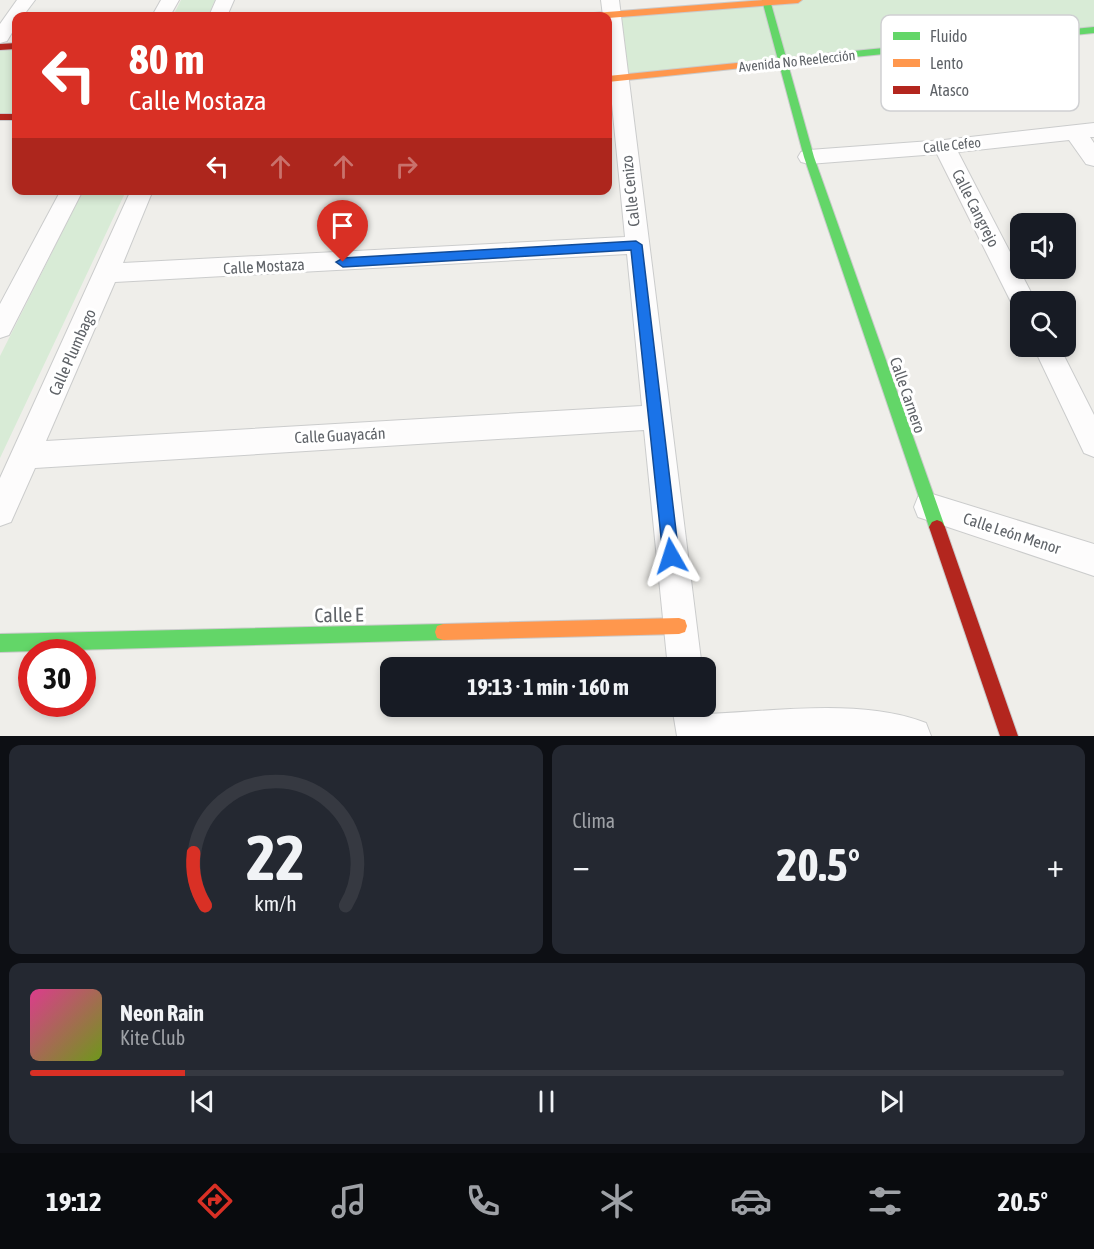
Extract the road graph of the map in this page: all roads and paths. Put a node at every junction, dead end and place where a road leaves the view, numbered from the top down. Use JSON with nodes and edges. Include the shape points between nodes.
{"nodes":[{"id":1,"x":798,"y":0,"type":"edge"},
{"id":2,"x":766,"y":1,"type":"edge"},
{"id":3,"x":605,"y":11,"type":"edge"},
{"id":4,"x":12,"y":20,"type":"edge"},
{"id":5,"x":1094,"y":30,"type":"edge"},
{"id":6,"x":1079,"y":32,"type":"edge"},
{"id":7,"x":0,"y":37,"type":"edge"},
{"id":8,"x":881,"y":53,"type":"edge"},
{"id":9,"x":783,"y":63,"type":"junction"},
{"id":10,"x":613,"y":79,"type":"edge"},
{"id":11,"x":1085,"y":131,"type":"edge"},
{"id":12,"x":944,"y":147,"type":"junction"},
{"id":13,"x":809,"y":157,"type":"junction"},
{"id":14,"x":1094,"y":159,"type":"edge"},
{"id":15,"x":69,"y":195,"type":"edge"},
{"id":16,"x":140,"y":195,"type":"edge"},
{"id":17,"x":636,"y":245,"type":"junction"},
{"id":18,"x":107,"y":273,"type":"junction"},
{"id":19,"x":1017,"y":291,"type":"edge"},
{"id":20,"x":0,"y":328,"type":"edge"},
{"id":21,"x":1051,"y":357,"type":"edge"},
{"id":22,"x":656,"y":417,"type":"junction"},
{"id":23,"x":1094,"y":444,"type":"edge"},
{"id":24,"x":25,"y":455,"type":"junction"},
{"id":25,"x":929,"y":507,"type":"junction"},
{"id":26,"x":0,"y":512,"type":"edge"},
{"id":27,"x":1094,"y":560,"type":"edge"},
{"id":28,"x":679,"y":626,"type":"junction"},
{"id":29,"x":0,"y":643,"type":"edge"},
{"id":30,"x":683,"y":657,"type":"edge"},
{"id":31,"x":693,"y":725,"type":"edge"},
{"id":32,"x":913,"y":736,"type":"edge"},
{"id":33,"x":1009,"y":736,"type":"edge"}],
"edges":[{"from":1,"to":2,"type":"street"},
{"from":2,"to":3,"type":"street"},
{"from":2,"to":9,"type":"street","name":"Calle Carnero"},
{"from":4,"to":7,"type":"street"},
{"from":5,"to":6,"type":"street","name":"Avenida No Reelección"},
{"from":8,"to":9,"type":"street","name":"Avenida No Reelección"},
{"from":9,"to":10,"type":"street","name":"Avenida No Reelección"},
{"from":9,"to":13,"type":"street","name":"Calle Carnero"},
{"from":10,"to":17,"type":"street","name":"Calle Cenizo"},
{"from":11,"to":12,"type":"street","name":"Calle Cefeo"},
{"from":11,"to":14,"type":"street"},
{"from":12,"to":13,"type":"street","name":"Calle Cefeo"},
{"from":12,"to":19,"type":"street","name":"Calle Cangrejo"},
{"from":13,"to":25,"type":"street","name":"Calle Carnero"},
{"from":15,"to":20,"type":"street"},
{"from":16,"to":18,"type":"street","name":"Calle Plumbago"},
{"from":17,"to":18,"type":"street","name":"Calle Mostaza"},
{"from":17,"to":22,"type":"street","name":"Calle Cenizo"},
{"from":18,"to":24,"type":"street","name":"Calle Plumbago"},
{"from":21,"to":23,"type":"street"},
{"from":22,"to":24,"type":"street","name":"Calle Guayacán"},
{"from":22,"to":28,"type":"street","name":"Calle Cenizo"},
{"from":24,"to":26,"type":"street","name":"Calle Plumbago"},
{"from":25,"to":27,"type":"street","name":"Calle León Menor"},
{"from":25,"to":33,"type":"street","name":"Calle Carnero"},
{"from":28,"to":29,"type":"street","name":"Calle E"},
{"from":28,"to":30,"type":"street","name":"Calle Cenizo"},
{"from":31,"to":32,"type":"street","via":[[856,726]]}]}
